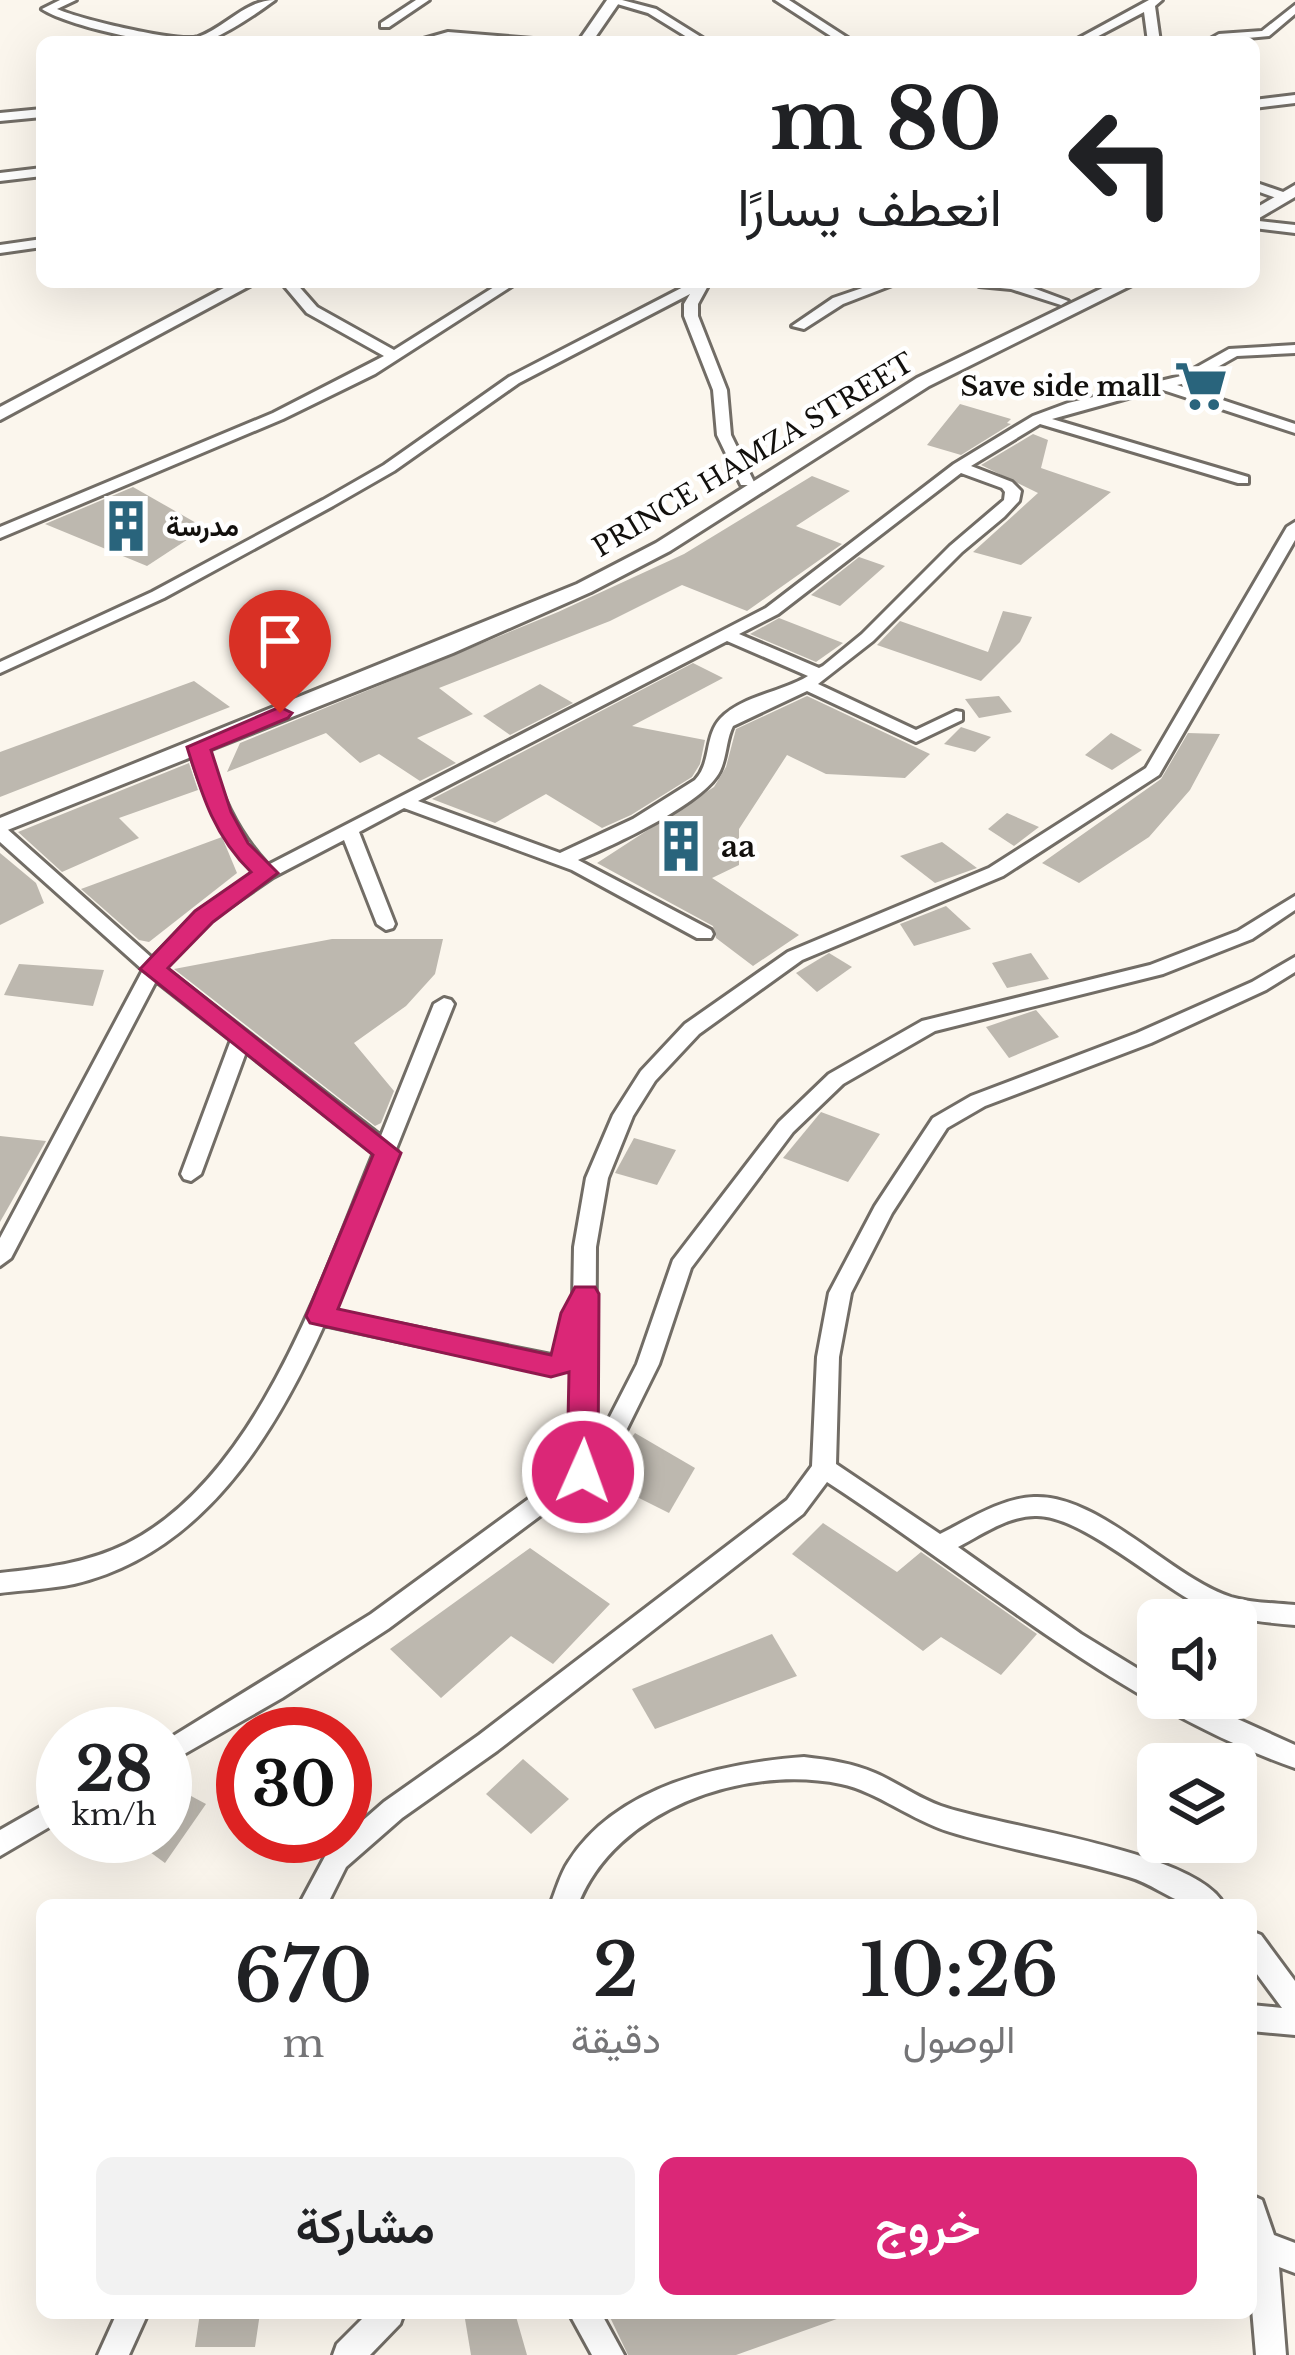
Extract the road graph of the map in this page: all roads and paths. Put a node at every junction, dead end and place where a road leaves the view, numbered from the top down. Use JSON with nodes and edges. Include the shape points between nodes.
{"nodes":[{"id":1,"x":70,"y":0,"type":"edge"},
{"id":2,"x":269,"y":0,"type":"edge"},
{"id":3,"x":423,"y":0,"type":"edge"},
{"id":4,"x":599,"y":0,"type":"edge"},
{"id":5,"x":781,"y":0,"type":"edge"},
{"id":6,"x":613,"y":1,"type":"edge"},
{"id":7,"x":1153,"y":2,"type":"edge"},
{"id":8,"x":1295,"y":8,"type":"edge"},
{"id":9,"x":598,"y":20,"type":"junction"},
{"id":10,"x":386,"y":26,"type":"dead end"},
{"id":11,"x":158,"y":36,"type":"edge"},
{"id":12,"x":206,"y":36,"type":"edge"},
{"id":13,"x":589,"y":36,"type":"edge"},
{"id":14,"x":693,"y":36,"type":"edge"},
{"id":15,"x":838,"y":36,"type":"edge"},
{"id":16,"x":1089,"y":36,"type":"edge"},
{"id":17,"x":1154,"y":36,"type":"edge"},
{"id":18,"x":1234,"y":36,"type":"edge"},
{"id":19,"x":1295,"y":99,"type":"edge"},
{"id":20,"x":1260,"y":103,"type":"edge"},
{"id":21,"x":36,"y":114,"type":"edge"},
{"id":22,"x":0,"y":117,"type":"edge"},
{"id":23,"x":36,"y":173,"type":"edge"},
{"id":24,"x":0,"y":177,"type":"edge"},
{"id":25,"x":1260,"y":188,"type":"edge"},
{"id":26,"x":1292,"y":197,"type":"edge"},
{"id":27,"x":1260,"y":220,"type":"edge"},
{"id":28,"x":1260,"y":224,"type":"edge"},
{"id":29,"x":1295,"y":229,"type":"edge"},
{"id":30,"x":36,"y":244,"type":"edge"},
{"id":31,"x":0,"y":249,"type":"edge"},
{"id":32,"x":237,"y":288,"type":"edge"},
{"id":33,"x":293,"y":288,"type":"edge"},
{"id":34,"x":502,"y":288,"type":"edge"},
{"id":35,"x":691,"y":288,"type":"edge"},
{"id":36,"x":700,"y":288,"type":"edge"},
{"id":37,"x":876,"y":288,"type":"edge"},
{"id":38,"x":1021,"y":288,"type":"edge"},
{"id":39,"x":1092,"y":288,"type":"edge"},
{"id":40,"x":1117,"y":288,"type":"edge"},
{"id":41,"x":1061,"y":301,"type":"junction"},
{"id":42,"x":799,"y":326,"type":"dead end"},
{"id":43,"x":1295,"y":349,"type":"edge"},
{"id":44,"x":395,"y":356,"type":"junction"},
{"id":45,"x":1160,"y":385,"type":"junction"},
{"id":46,"x":0,"y":410,"type":"edge"},
{"id":47,"x":1038,"y":419,"type":"junction"},
{"id":48,"x":1295,"y":429,"type":"edge"},
{"id":49,"x":826,"y":437,"type":"junction"},
{"id":50,"x":959,"y":467,"type":"junction"},
{"id":51,"x":1243,"y":480,"type":"dead end"},
{"id":52,"x":746,"y":482,"type":"junction"},
{"id":53,"x":0,"y":512,"type":"edge"},
{"id":54,"x":28,"y":520,"type":"junction"},
{"id":55,"x":1295,"y":527,"type":"edge"},
{"id":56,"x":0,"y":533,"type":"edge"},
{"id":57,"x":729,"y":636,"type":"junction"},
{"id":58,"x":0,"y":668,"type":"edge"},
{"id":59,"x":813,"y":680,"type":"junction"},
{"id":60,"x":956,"y":716,"type":"dead end"},
{"id":61,"x":199,"y":747,"type":"junction"},
{"id":62,"x":406,"y":803,"type":"junction"},
{"id":63,"x":0,"y":811,"type":"edge"},
{"id":64,"x":0,"y":829,"type":"edge"},
{"id":65,"x":350,"y":831,"type":"junction"},
{"id":66,"x":561,"y":859,"type":"junction"},
{"id":67,"x":266,"y":873,"type":"junction"},
{"id":68,"x":1295,"y":902,"type":"edge"},
{"id":69,"x":386,"y":924,"type":"dead end"},
{"id":70,"x":704,"y":934,"type":"dead end"},
{"id":71,"x":1295,"y":963,"type":"edge"},
{"id":72,"x":153,"y":969,"type":"junction"},
{"id":73,"x":444,"y":1004,"type":"dead end"},
{"id":74,"x":242,"y":1036,"type":"junction"},
{"id":75,"x":388,"y":1153,"type":"junction"},
{"id":76,"x":191,"y":1174,"type":"dead end"},
{"id":77,"x":0,"y":1258,"type":"edge"},
{"id":78,"x":585,"y":1294,"type":"junction"},
{"id":79,"x":320,"y":1316,"type":"junction"},
{"id":80,"x":824,"y":1468,"type":"junction"},
{"id":81,"x":583,"y":1472,"type":"junction"},
{"id":82,"x":942,"y":1544,"type":"junction"},
{"id":83,"x":0,"y":1583,"type":"edge"},
{"id":84,"x":1295,"y":1616,"type":"edge"},
{"id":85,"x":1137,"y":1681,"type":"edge"},
{"id":86,"x":1212,"y":1719,"type":"edge"},
{"id":87,"x":192,"y":1739,"type":"edge"},
{"id":88,"x":1295,"y":1757,"type":"edge"},
{"id":89,"x":36,"y":1822,"type":"edge"},
{"id":90,"x":0,"y":1844,"type":"edge"},
{"id":91,"x":316,"y":1899,"type":"edge"},
{"id":92,"x":565,"y":1899,"type":"edge"},
{"id":93,"x":1203,"y":1899,"type":"edge"},
{"id":94,"x":1257,"y":1960,"type":"edge"},
{"id":95,"x":1295,"y":2003,"type":"edge"},
{"id":96,"x":1257,"y":2019,"type":"edge"},
{"id":97,"x":1295,"y":2022,"type":"edge"},
{"id":98,"x":1257,"y":2229,"type":"edge"},
{"id":99,"x":1262,"y":2245,"type":"junction"},
{"id":100,"x":1295,"y":2258,"type":"edge"},
{"id":101,"x":130,"y":2319,"type":"edge"},
{"id":102,"x":383,"y":2319,"type":"edge"},
{"id":103,"x":588,"y":2319,"type":"edge"},
{"id":104,"x":113,"y":2355,"type":"edge"},
{"id":105,"x":348,"y":2355,"type":"edge"},
{"id":106,"x":609,"y":2355,"type":"edge"},
{"id":107,"x":1271,"y":2355,"type":"edge"}],
"edges":[{"from":1,"to":11,"type":"street","via":[[48,9],[78,23]]},
{"from":2,"to":12,"type":"street"},
{"from":3,"to":10,"type":"street"},
{"from":4,"to":9,"type":"main road"},
{"from":5,"to":15,"type":"street"},
{"from":6,"to":9,"type":"main road"},
{"from":6,"to":14,"type":"street","via":[[652,11]]},
{"from":7,"to":16,"type":"street"},
{"from":7,"to":17,"type":"street"},
{"from":8,"to":18,"type":"street","via":[[1265,34]]},
{"from":9,"to":13,"type":"main road"},
{"from":19,"to":20,"type":"street"},
{"from":21,"to":22,"type":"street"},
{"from":23,"to":24,"type":"street"},
{"from":25,"to":26,"type":"street"},
{"from":26,"to":27,"type":"main road"},
{"from":28,"to":29,"type":"street"},
{"from":30,"to":31,"type":"street"},
{"from":32,"to":46,"type":"main road"},
{"from":33,"to":44,"type":"street","via":[[312,310]]},
{"from":34,"to":44,"type":"street"},
{"from":35,"to":58,"type":"street","via":[[514,380],[352,489],[158,595]]},
{"from":36,"to":52,"type":"street","via":[[691,316],[720,390],[724,435]]},
{"from":37,"to":42,"type":"street"},
{"from":38,"to":41,"type":"street"},
{"from":39,"to":41,"type":"main road","name":"PRINCE HAMZA STREET"},
{"from":40,"to":49,"type":"main road","name":"PRINCE HAMZA STREET"},
{"from":41,"to":49,"type":"main road","name":"PRINCE HAMZA STREET","via":[[944,358]]},
{"from":43,"to":45,"type":"street","via":[[1234,352]]},
{"from":44,"to":54,"type":"street","via":[[278,416]]},
{"from":45,"to":47,"type":"street"},
{"from":45,"to":48,"type":"street"},
{"from":47,"to":50,"type":"street"},
{"from":47,"to":51,"type":"street"},
{"from":49,"to":52,"type":"main road","name":"PRINCE HAMZA STREET"},
{"from":49,"to":61,"type":"main road","name":"PRINCE HAMZA STREET","via":[[663,547],[584,588]]},
{"from":50,"to":57,"type":"street"},
{"from":50,"to":59,"type":"street","via":[[1007,485],[1011,500],[883,626]]},
{"from":52,"to":63,"type":"main road","name":"PRINCE HAMZA STREET","via":[[564,584]]},
{"from":53,"to":54,"type":"street"},
{"from":54,"to":56,"type":"street"},
{"from":55,"to":78,"type":"street","via":[[1154,771],[996,872],[795,956],[665,1055],[623,1115],[597,1178]]},
{"from":57,"to":59,"type":"street"},
{"from":57,"to":62,"type":"street"},
{"from":59,"to":60,"type":"street","via":[[916,737]]},
{"from":59,"to":66,"type":"street","via":[[732,717],[719,734],[709,777],[689,793],[584,854]]},
{"from":61,"to":64,"type":"main road","name":"PRINCE HAMZA STREET"},
{"from":61,"to":67,"type":"street","via":[[238,846]]},
{"from":62,"to":65,"type":"street"},
{"from":62,"to":66,"type":"street"},
{"from":64,"to":72,"type":"street"},
{"from":65,"to":67,"type":"street"},
{"from":65,"to":69,"type":"street"},
{"from":66,"to":70,"type":"street"},
{"from":67,"to":72,"type":"street","via":[[204,916]]},
{"from":68,"to":81,"type":"street","via":[[1245,935],[1156,970],[929,1025],[836,1079],[786,1127],[681,1266],[648,1364],[606,1449]]},
{"from":71,"to":80,"type":"street","via":[[1144,1038],[940,1123],[840,1293],[828,1357]]},
{"from":72,"to":74,"type":"street"},
{"from":72,"to":77,"type":"street"},
{"from":73,"to":75,"type":"street"},
{"from":74,"to":75,"type":"street"},
{"from":74,"to":76,"type":"street"},
{"from":75,"to":79,"type":"street"},
{"from":78,"to":79,"type":"street","via":[[566,1362],[551,1366]]},
{"from":78,"to":81,"type":"street"},
{"from":79,"to":83,"type":"street","via":[[279,1399],[189,1516],[97,1569]]},
{"from":80,"to":82,"type":"street"},
{"from":80,"to":91,"type":"street","via":[[795,1507],[365,1833],[337,1859]]},
{"from":81,"to":87,"type":"street","via":[[411,1600]]},
{"from":82,"to":84,"type":"street","via":[[1039,1505],[1098,1530],[1222,1604]]},
{"from":82,"to":85,"type":"street"},
{"from":86,"to":88,"type":"street"},
{"from":89,"to":90,"type":"street"},
{"from":92,"to":93,"type":"street","via":[[586,1859],[640,1814],[694,1786],[807,1767],[846,1773],[928,1814],[1142,1868]]},
{"from":94,"to":95,"type":"street"},
{"from":96,"to":97,"type":"street"},
{"from":98,"to":99,"type":"street"},
{"from":99,"to":100,"type":"street"},
{"from":99,"to":107,"type":"street"},
{"from":101,"to":104,"type":"street"},
{"from":102,"to":105,"type":"street"},
{"from":103,"to":106,"type":"street"}]}
